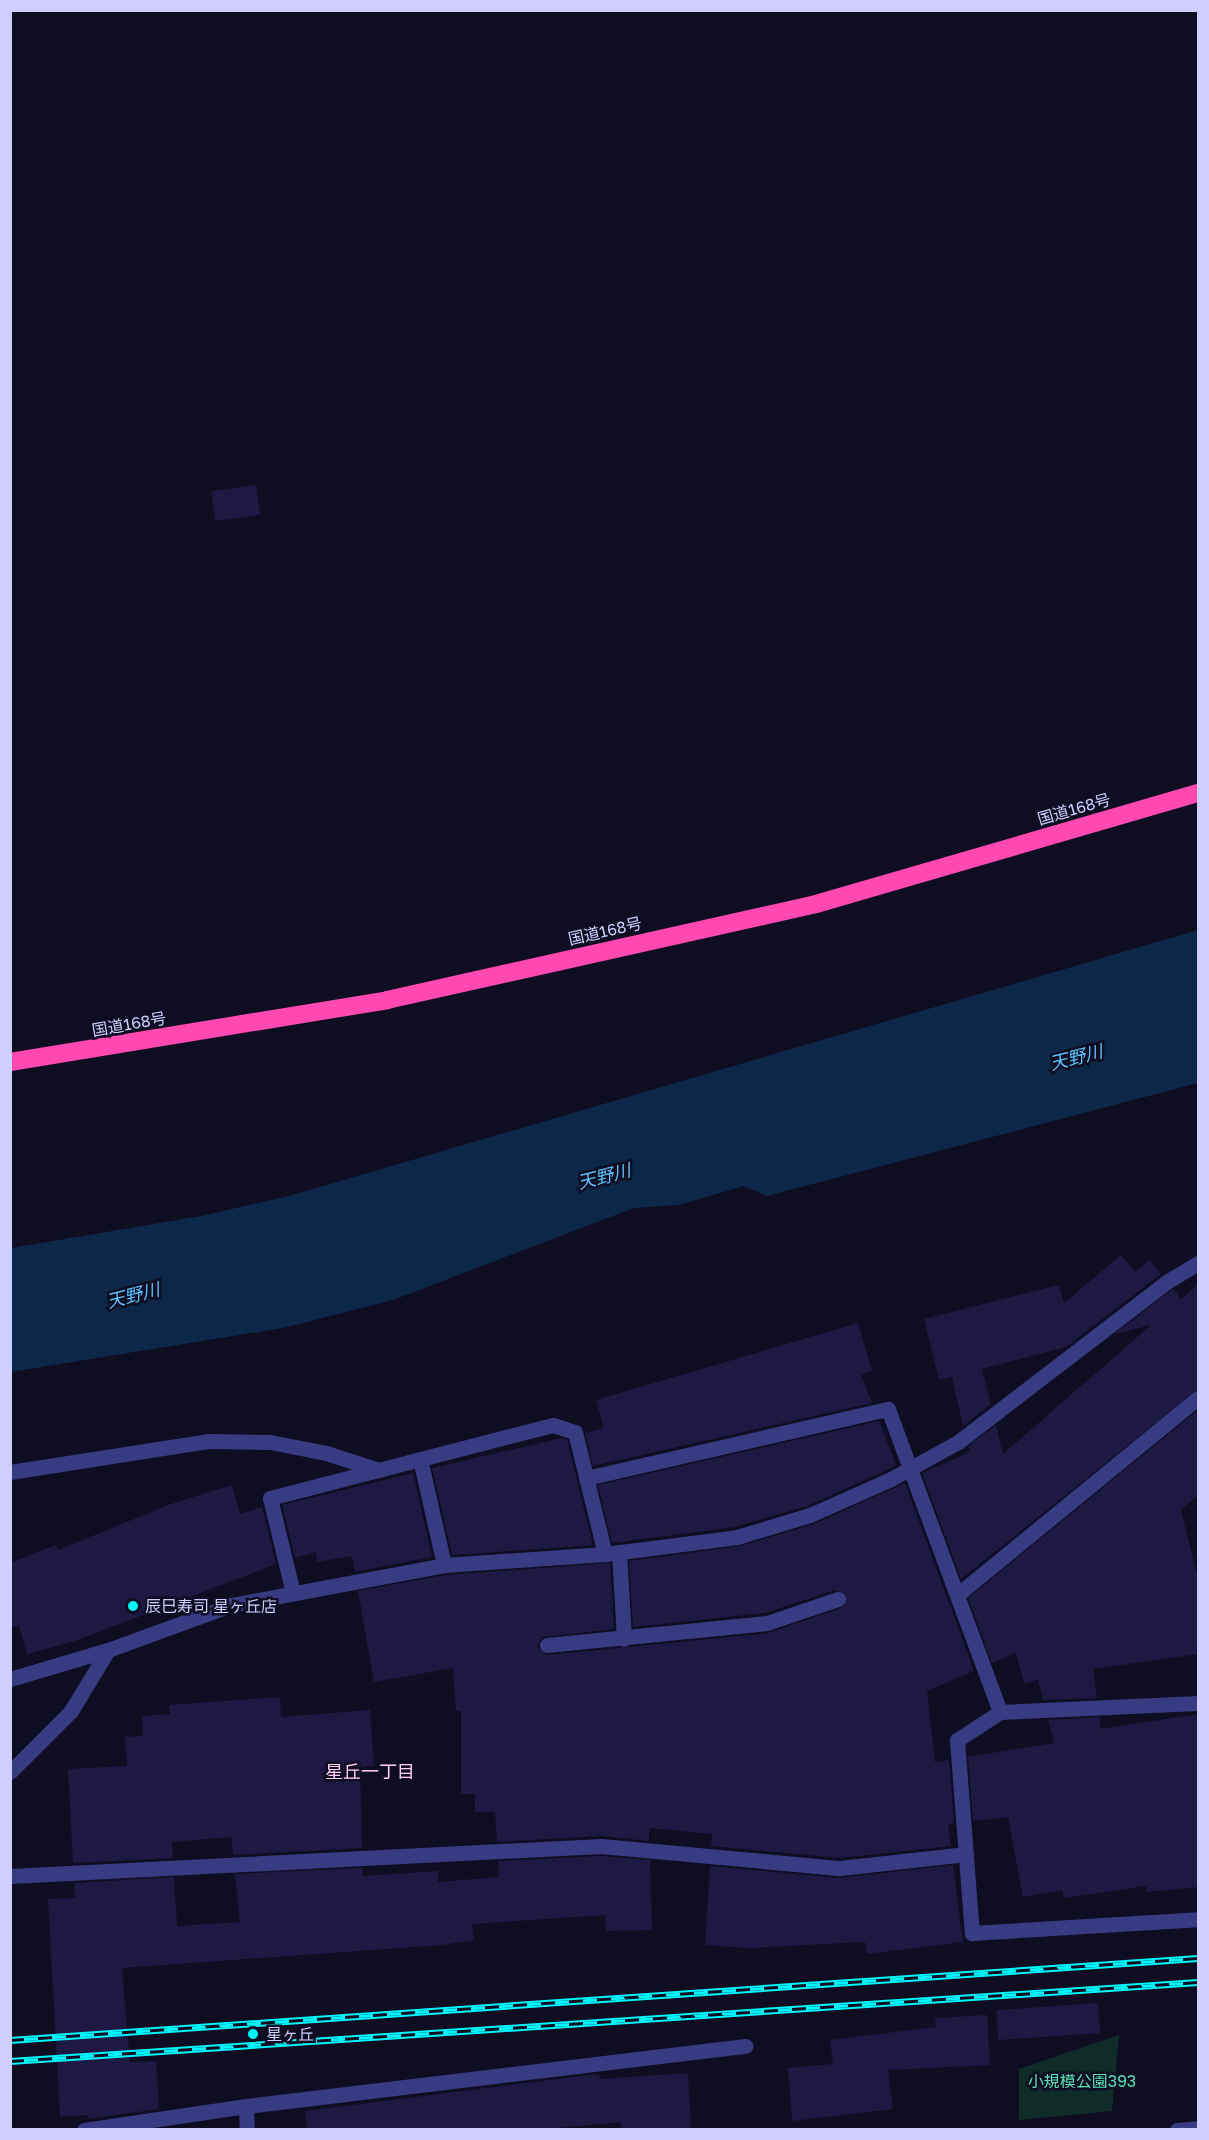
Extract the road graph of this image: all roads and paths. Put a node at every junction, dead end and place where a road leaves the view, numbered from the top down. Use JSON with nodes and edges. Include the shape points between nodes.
{"nodes":[{"id":1,"x":1198,"y":793,"type":"edge"},
{"id":2,"x":10,"y":1062,"type":"edge"},
{"id":3,"x":1198,"y":1263,"type":"edge"},
{"id":4,"x":1198,"y":1398,"type":"edge"},
{"id":5,"x":420,"y":1459,"type":"junction"},
{"id":6,"x":910,"y":1468,"type":"junction"},
{"id":7,"x":379,"y":1470,"type":"junction"},
{"id":8,"x":10,"y":1472,"type":"edge"},
{"id":9,"x":586,"y":1478,"type":"junction"},
{"id":10,"x":612,"y":1553,"type":"junction"},
{"id":11,"x":444,"y":1566,"type":"junction"},
{"id":12,"x":293,"y":1593,"type":"junction"},
{"id":13,"x":957,"y":1595,"type":"junction"},
{"id":14,"x":838,"y":1599,"type":"dead end"},
{"id":15,"x":624,"y":1638,"type":"junction"},
{"id":16,"x":547,"y":1645,"type":"dead end"},
{"id":17,"x":108,"y":1650,"type":"junction"},
{"id":18,"x":10,"y":1679,"type":"edge"},
{"id":19,"x":1198,"y":1703,"type":"edge"},
{"id":20,"x":1000,"y":1712,"type":"junction"},
{"id":21,"x":10,"y":1773,"type":"edge"},
{"id":22,"x":966,"y":1854,"type":"junction"},
{"id":23,"x":10,"y":1876,"type":"edge"},
{"id":24,"x":1198,"y":1919,"type":"edge"},
{"id":25,"x":745,"y":2046,"type":"dead end"},
{"id":26,"x":246,"y":2106,"type":"junction"},
{"id":27,"x":1198,"y":2128,"type":"edge"},
{"id":28,"x":84,"y":2130,"type":"edge"},
{"id":29,"x":247,"y":2130,"type":"edge"},
{"id":30,"x":1177,"y":2130,"type":"edge"}],
"edges":[{"from":1,"to":2,"type":"highway","name":"国道168号","via":[[816,904],[387,1000]]},
{"from":3,"to":6,"type":"street","via":[[1168,1281],[958,1442]]},
{"from":4,"to":13,"type":"street"},
{"from":5,"to":7,"type":"street"},
{"from":5,"to":9,"type":"street","via":[[553,1425],[575,1432]]},
{"from":5,"to":11,"type":"street"},
{"from":6,"to":9,"type":"street","via":[[888,1409]]},
{"from":6,"to":10,"type":"street","via":[[810,1515],[737,1537]]},
{"from":6,"to":13,"type":"street"},
{"from":7,"to":8,"type":"street","via":[[326,1453],[270,1442],[208,1441]]},
{"from":7,"to":12,"type":"street","via":[[270,1498]]},
{"from":9,"to":10,"type":"street"},
{"from":10,"to":11,"type":"street"},
{"from":10,"to":15,"type":"street"},
{"from":11,"to":12,"type":"street"},
{"from":12,"to":17,"type":"street","via":[[231,1605]]},
{"from":13,"to":20,"type":"street"},
{"from":14,"to":15,"type":"street","via":[[767,1623]]},
{"from":15,"to":16,"type":"street"},
{"from":17,"to":18,"type":"street"},
{"from":17,"to":21,"type":"street","via":[[71,1711]]},
{"from":19,"to":20,"type":"street"},
{"from":20,"to":22,"type":"street","via":[[957,1740]]},
{"from":22,"to":23,"type":"street","via":[[840,1868],[601,1846]]},
{"from":22,"to":24,"type":"street","via":[[972,1933]]},
{"from":25,"to":26,"type":"street"},
{"from":26,"to":28,"type":"street"},
{"from":26,"to":29,"type":"street"},
{"from":27,"to":30,"type":"street"}]}
